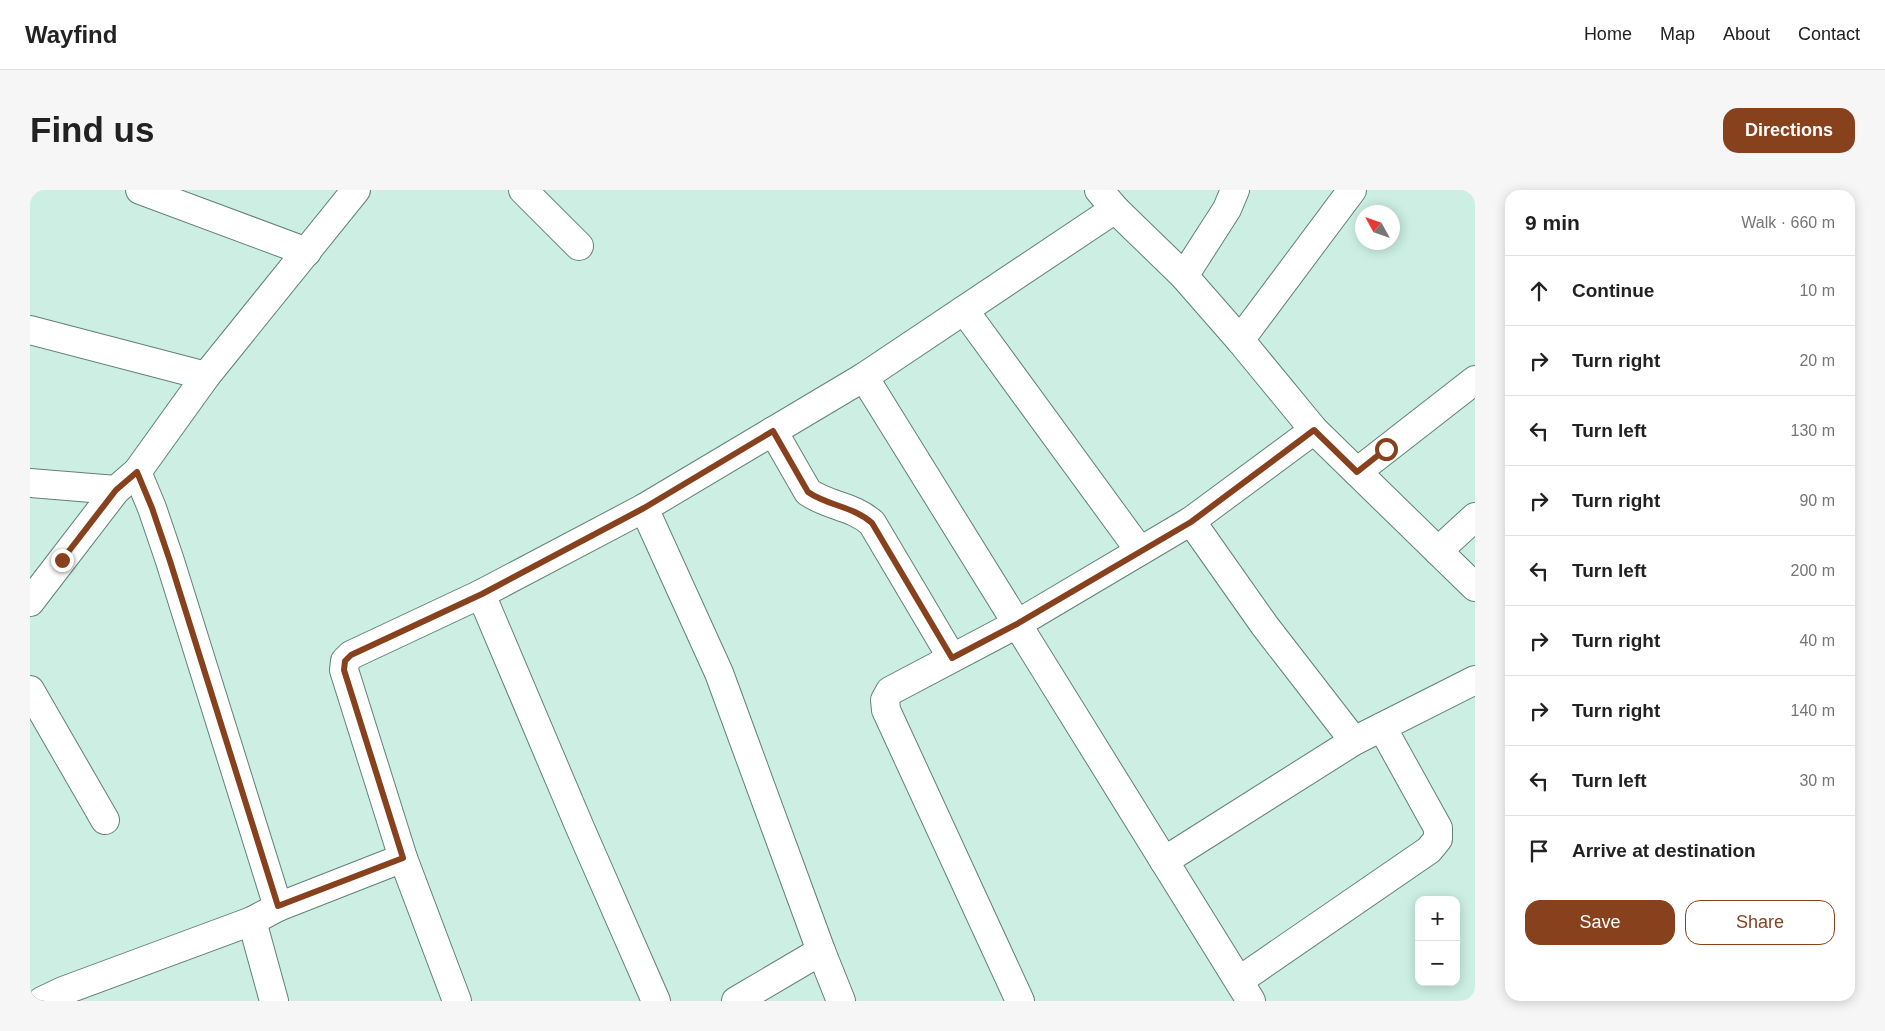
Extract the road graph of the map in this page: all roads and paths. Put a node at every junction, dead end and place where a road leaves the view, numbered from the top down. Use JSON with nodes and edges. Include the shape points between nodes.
{"nodes":[{"id":1,"x":140,"y":190,"type":"edge"},
{"id":2,"x":356,"y":190,"type":"edge"},
{"id":3,"x":523,"y":190,"type":"edge"},
{"id":4,"x":1234,"y":190,"type":"edge"},
{"id":5,"x":1352,"y":190,"type":"edge"},
{"id":6,"x":1107,"y":200,"type":"edge"},
{"id":7,"x":579,"y":246,"type":"dead end"},
{"id":8,"x":307,"y":252,"type":"junction"},
{"id":9,"x":1184,"y":276,"type":"junction"},
{"id":10,"x":964,"y":310,"type":"junction"},
{"id":11,"x":30,"y":330,"type":"edge"},
{"id":12,"x":1240,"y":340,"type":"junction"},
{"id":13,"x":206,"y":376,"type":"junction"},
{"id":14,"x":864,"y":377,"type":"junction"},
{"id":15,"x":1475,"y":380,"type":"edge"},
{"id":16,"x":1314,"y":430,"type":"junction"},
{"id":17,"x":773,"y":431,"type":"junction"},
{"id":18,"x":137,"y":472,"type":"junction"},
{"id":19,"x":1357,"y":472,"type":"junction"},
{"id":20,"x":30,"y":483,"type":"edge"},
{"id":21,"x":116,"y":490,"type":"junction"},
{"id":22,"x":644,"y":508,"type":"junction"},
{"id":23,"x":1475,"y":516,"type":"edge"},
{"id":24,"x":1191,"y":522,"type":"junction"},
{"id":25,"x":1140,"y":551,"type":"junction"},
{"id":26,"x":1438,"y":551,"type":"junction"},
{"id":27,"x":1475,"y":587,"type":"edge"},
{"id":28,"x":482,"y":594,"type":"junction"},
{"id":29,"x":30,"y":602,"type":"edge"},
{"id":30,"x":1017,"y":624,"type":"junction"},
{"id":31,"x":952,"y":658,"type":"junction"},
{"id":32,"x":1475,"y":680,"type":"edge"},
{"id":33,"x":30,"y":690,"type":"edge"},
{"id":34,"x":1382,"y":727,"type":"junction"},
{"id":35,"x":1354,"y":741,"type":"junction"},
{"id":36,"x":105,"y":820,"type":"dead end"},
{"id":37,"x":403,"y":858,"type":"junction"},
{"id":38,"x":1164,"y":862,"type":"junction"},
{"id":39,"x":278,"y":906,"type":"junction"},
{"id":40,"x":252,"y":921,"type":"junction"},
{"id":41,"x":821,"y":951,"type":"junction"},
{"id":42,"x":1246,"y":990,"type":"edge"},
{"id":43,"x":57,"y":998,"type":"edge"},
{"id":44,"x":274,"y":1001,"type":"edge"},
{"id":45,"x":457,"y":1001,"type":"edge"},
{"id":46,"x":656,"y":1001,"type":"edge"},
{"id":47,"x":736,"y":1001,"type":"edge"},
{"id":48,"x":842,"y":1001,"type":"edge"},
{"id":49,"x":1020,"y":1001,"type":"edge"}],
"edges":[{"from":1,"to":8,"type":"street"},
{"from":2,"to":8,"type":"street"},
{"from":3,"to":7,"type":"street"},
{"from":4,"to":9,"type":"street","via":[[1227,209]]},
{"from":5,"to":12,"type":"street"},
{"from":6,"to":9,"type":"street"},
{"from":6,"to":10,"type":"street"},
{"from":8,"to":13,"type":"street"},
{"from":9,"to":12,"type":"street"},
{"from":10,"to":14,"type":"street"},
{"from":10,"to":25,"type":"street"},
{"from":11,"to":13,"type":"street"},
{"from":12,"to":16,"type":"street"},
{"from":13,"to":18,"type":"street"},
{"from":14,"to":17,"type":"street"},
{"from":14,"to":30,"type":"street"},
{"from":15,"to":19,"type":"street"},
{"from":16,"to":19,"type":"street"},
{"from":16,"to":24,"type":"street"},
{"from":17,"to":22,"type":"street"},
{"from":17,"to":31,"type":"street","via":[[808,492],[818,499],[858,512],[872,523]]},
{"from":18,"to":21,"type":"street"},
{"from":18,"to":39,"type":"street","via":[[170,561]]},
{"from":19,"to":26,"type":"street"},
{"from":20,"to":21,"type":"street"},
{"from":21,"to":29,"type":"street"},
{"from":22,"to":28,"type":"street"},
{"from":22,"to":41,"type":"street","via":[[719,672]]},
{"from":23,"to":26,"type":"street"},
{"from":24,"to":25,"type":"street"},
{"from":24,"to":35,"type":"street","via":[[1265,626]]},
{"from":25,"to":30,"type":"street"},
{"from":26,"to":27,"type":"street"},
{"from":28,"to":37,"type":"street","via":[[351,655],[345,661],[344,670]]},
{"from":28,"to":46,"type":"street"},
{"from":30,"to":31,"type":"street"},
{"from":30,"to":38,"type":"street"},
{"from":31,"to":49,"type":"street","via":[[890,691],[885,700],[886,710]]},
{"from":32,"to":34,"type":"street"},
{"from":33,"to":36,"type":"street"},
{"from":34,"to":35,"type":"street"},
{"from":34,"to":42,"type":"street","via":[[1438,828],[1438,839],[1429,850]]},
{"from":35,"to":38,"type":"street"},
{"from":37,"to":39,"type":"street"},
{"from":37,"to":45,"type":"street"},
{"from":38,"to":42,"type":"street"},
{"from":39,"to":40,"type":"street"},
{"from":40,"to":43,"type":"street"},
{"from":40,"to":44,"type":"street"},
{"from":41,"to":47,"type":"street"},
{"from":41,"to":48,"type":"street"}]}
